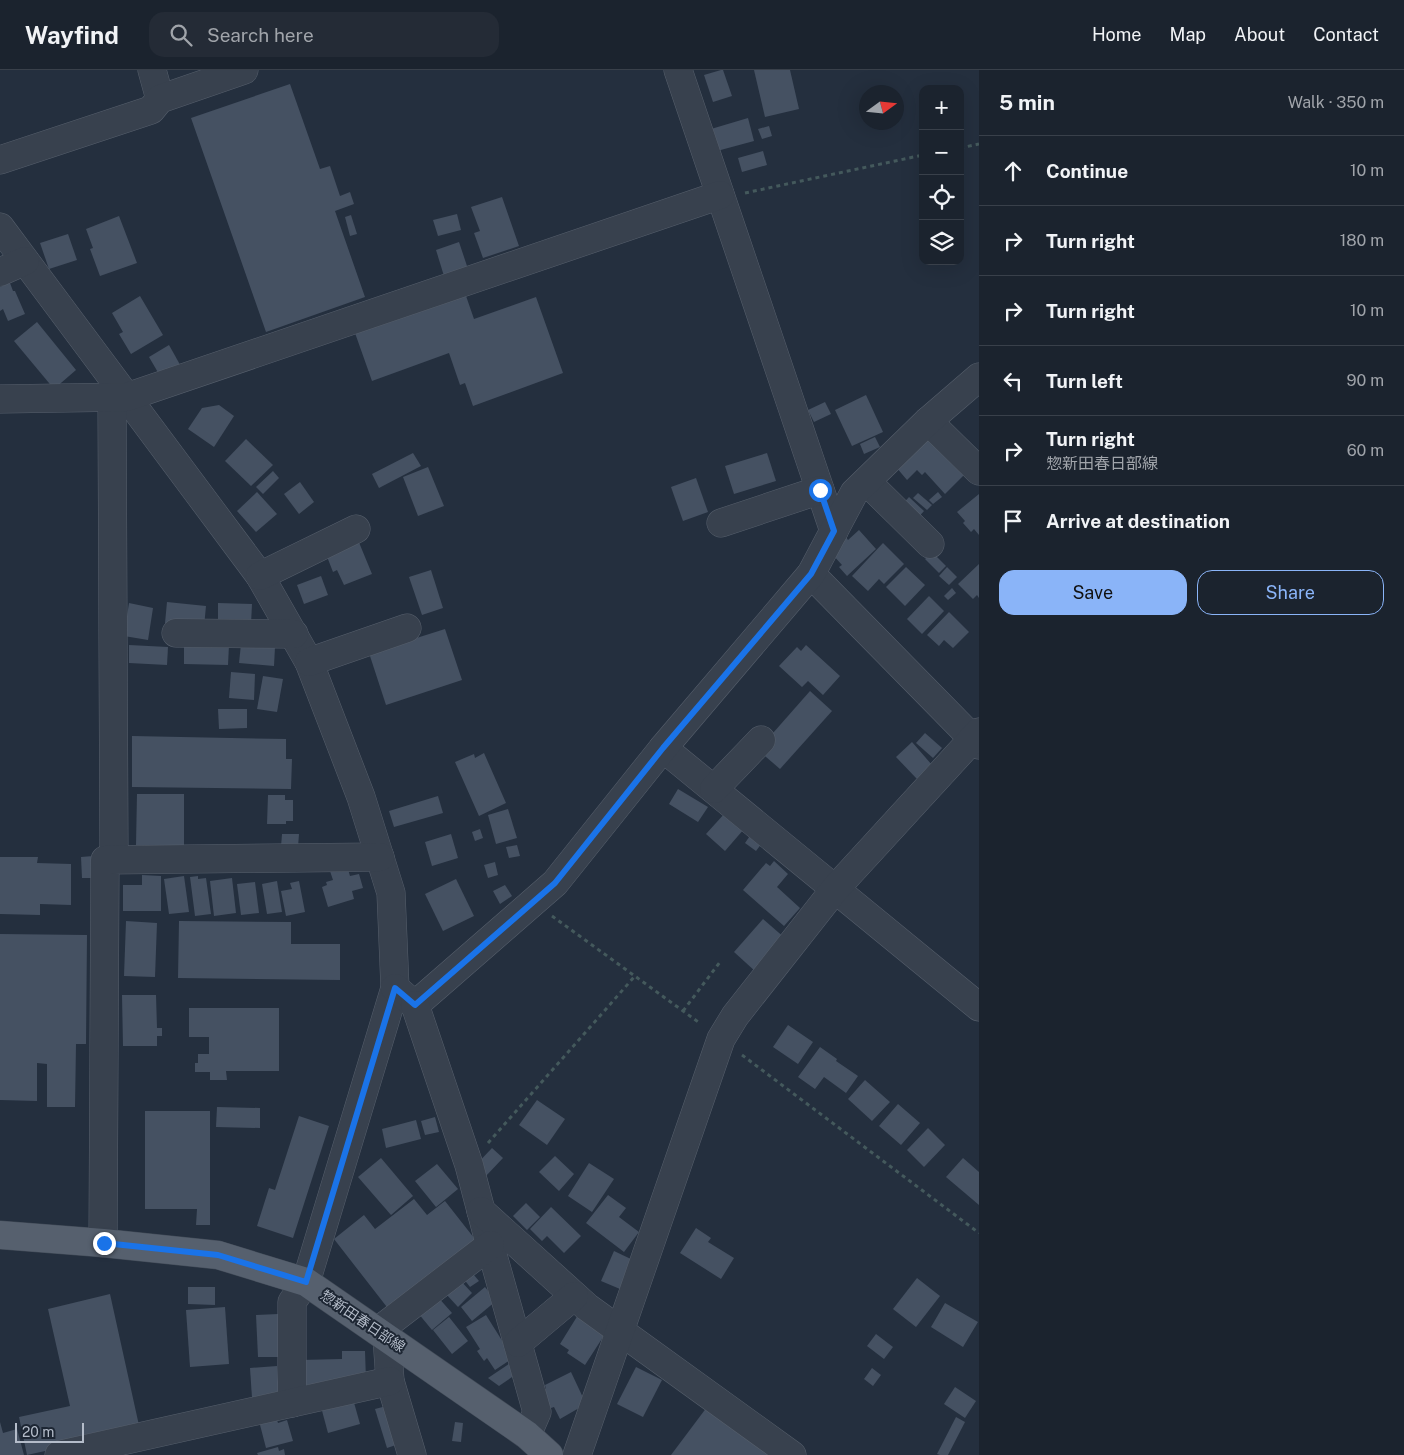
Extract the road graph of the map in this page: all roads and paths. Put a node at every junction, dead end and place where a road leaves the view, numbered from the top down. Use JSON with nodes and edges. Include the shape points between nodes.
{"nodes":[{"id":1,"x":152,"y":70,"type":"edge"},
{"id":2,"x":244,"y":70,"type":"edge"},
{"id":3,"x":678,"y":70,"type":"edge"},
{"id":4,"x":160,"y":99,"type":"junction"},
{"id":5,"x":979,"y":144,"type":"edge"},
{"id":6,"x":964,"y":147,"type":"edge"},
{"id":7,"x":919,"y":156,"type":"edge"},
{"id":8,"x":0,"y":160,"type":"edge"},
{"id":9,"x":720,"y":196,"type":"junction"},
{"id":10,"x":0,"y":229,"type":"edge"},
{"id":11,"x":25,"y":261,"type":"junction"},
{"id":12,"x":0,"y":272,"type":"edge"},
{"id":13,"x":979,"y":377,"type":"edge"},
{"id":14,"x":120,"y":398,"type":"junction"},
{"id":15,"x":0,"y":399,"type":"edge"},
{"id":16,"x":928,"y":422,"type":"junction"},
{"id":17,"x":979,"y":471,"type":"edge"},
{"id":18,"x":867,"y":482,"type":"junction"},
{"id":19,"x":820,"y":490,"type":"junction"},
{"id":20,"x":721,"y":522,"type":"dead end"},
{"id":21,"x":356,"y":529,"type":"dead end"},
{"id":22,"x":834,"y":531,"type":"junction"},
{"id":23,"x":930,"y":544,"type":"dead end"},
{"id":24,"x":811,"y":574,"type":"junction"},
{"id":25,"x":260,"y":576,"type":"junction"},
{"id":26,"x":407,"y":628,"type":"dead end"},
{"id":27,"x":176,"y":633,"type":"dead end"},
{"id":28,"x":294,"y":634,"type":"junction"},
{"id":29,"x":309,"y":662,"type":"junction"},
{"id":30,"x":977,"y":738,"type":"edge"},
{"id":31,"x":761,"y":740,"type":"dead end"},
{"id":32,"x":663,"y":748,"type":"junction"},
{"id":33,"x":714,"y":789,"type":"junction"},
{"id":34,"x":380,"y":857,"type":"junction"},
{"id":35,"x":114,"y":860,"type":"junction"},
{"id":36,"x":835,"y":889,"type":"junction"},
{"id":37,"x":534,"y":903,"type":"junction"},
{"id":38,"x":720,"y":962,"type":"dead end"},
{"id":39,"x":635,"y":976,"type":"junction"},
{"id":40,"x":405,"y":997,"type":"junction"},
{"id":41,"x":979,"y":1007,"type":"edge"},
{"id":42,"x":683,"y":1011,"type":"junction"},
{"id":43,"x":721,"y":1039,"type":"junction"},
{"id":44,"x":469,"y":1165,"type":"junction"},
{"id":45,"x":481,"y":1211,"type":"junction"},
{"id":46,"x":979,"y":1233,"type":"edge"},
{"id":47,"x":0,"y":1236,"type":"edge"},
{"id":48,"x":104,"y":1243,"type":"junction"},
{"id":49,"x":490,"y":1245,"type":"junction"},
{"id":50,"x":306,"y":1282,"type":"junction"},
{"id":51,"x":574,"y":1296,"type":"junction"},
{"id":52,"x":619,"y":1330,"type":"junction"},
{"id":53,"x":383,"y":1334,"type":"junction"},
{"id":54,"x":518,"y":1343,"type":"junction"},
{"id":55,"x":390,"y":1381,"type":"junction"},
{"id":56,"x":292,"y":1403,"type":"junction"},
{"id":57,"x":527,"y":1435,"type":"junction"},
{"id":58,"x":59,"y":1455,"type":"edge"},
{"id":59,"x":412,"y":1455,"type":"edge"},
{"id":60,"x":549,"y":1455,"type":"edge"},
{"id":61,"x":577,"y":1455,"type":"edge"},
{"id":62,"x":792,"y":1455,"type":"edge"}],
"edges":[{"from":1,"to":4,"type":"street"},
{"from":2,"to":4,"type":"street"},
{"from":3,"to":9,"type":"street"},
{"from":4,"to":8,"type":"street","via":[[151,110]]},
{"from":5,"to":6,"type":"path"},
{"from":7,"to":9,"type":"path"},
{"from":9,"to":14,"type":"street"},
{"from":9,"to":19,"type":"street"},
{"from":10,"to":11,"type":"street"},
{"from":11,"to":12,"type":"street"},
{"from":11,"to":14,"type":"street"},
{"from":13,"to":16,"type":"street"},
{"from":14,"to":15,"type":"street"},
{"from":14,"to":25,"type":"street"},
{"from":14,"to":35,"type":"street"},
{"from":16,"to":17,"type":"street"},
{"from":16,"to":18,"type":"street"},
{"from":18,"to":22,"type":"street","via":[[854,493]]},
{"from":18,"to":23,"type":"street"},
{"from":19,"to":20,"type":"street"},
{"from":19,"to":22,"type":"street"},
{"from":21,"to":25,"type":"street"},
{"from":22,"to":24,"type":"street"},
{"from":24,"to":30,"type":"street"},
{"from":24,"to":32,"type":"street"},
{"from":25,"to":28,"type":"street"},
{"from":26,"to":29,"type":"street"},
{"from":27,"to":28,"type":"street"},
{"from":28,"to":29,"type":"street"},
{"from":29,"to":34,"type":"street","via":[[361,797]]},
{"from":30,"to":36,"type":"street"},
{"from":31,"to":33,"type":"street"},
{"from":32,"to":33,"type":"street"},
{"from":32,"to":37,"type":"street","via":[[555,883]]},
{"from":33,"to":36,"type":"street"},
{"from":34,"to":35,"type":"street"},
{"from":34,"to":40,"type":"street","via":[[391,893]]},
{"from":35,"to":48,"type":"street","via":[[106,860]]},
{"from":36,"to":41,"type":"street"},
{"from":36,"to":43,"type":"street","via":[[735,1016]]},
{"from":37,"to":39,"type":"path"},
{"from":37,"to":40,"type":"street"},
{"from":38,"to":42,"type":"path"},
{"from":39,"to":42,"type":"path"},
{"from":39,"to":44,"type":"path"},
{"from":40,"to":44,"type":"street"},
{"from":40,"to":50,"type":"street"},
{"from":42,"to":43,"type":"path"},
{"from":43,"to":46,"type":"path"},
{"from":43,"to":52,"type":"street"},
{"from":44,"to":45,"type":"street"},
{"from":45,"to":49,"type":"street"},
{"from":45,"to":51,"type":"street"},
{"from":47,"to":48,"type":"main road","name":"惣新田春日部線"},
{"from":48,"to":50,"type":"main road","name":"惣新田春日部線","via":[[218,1255]]},
{"from":49,"to":53,"type":"street"},
{"from":49,"to":54,"type":"street"},
{"from":50,"to":53,"type":"main road","name":"惣新田春日部線"},
{"from":50,"to":56,"type":"street","via":[[292,1302]]},
{"from":51,"to":52,"type":"street"},
{"from":51,"to":54,"type":"street"},
{"from":52,"to":61,"type":"street"},
{"from":52,"to":62,"type":"street"},
{"from":53,"to":55,"type":"street"},
{"from":53,"to":57,"type":"main road","name":"惣新田春日部線"},
{"from":54,"to":57,"type":"street","via":[[537,1412]]},
{"from":55,"to":56,"type":"street"},
{"from":55,"to":59,"type":"street"},
{"from":56,"to":58,"type":"street"},
{"from":57,"to":60,"type":"main road","name":"惣新田春日部線"}]}
